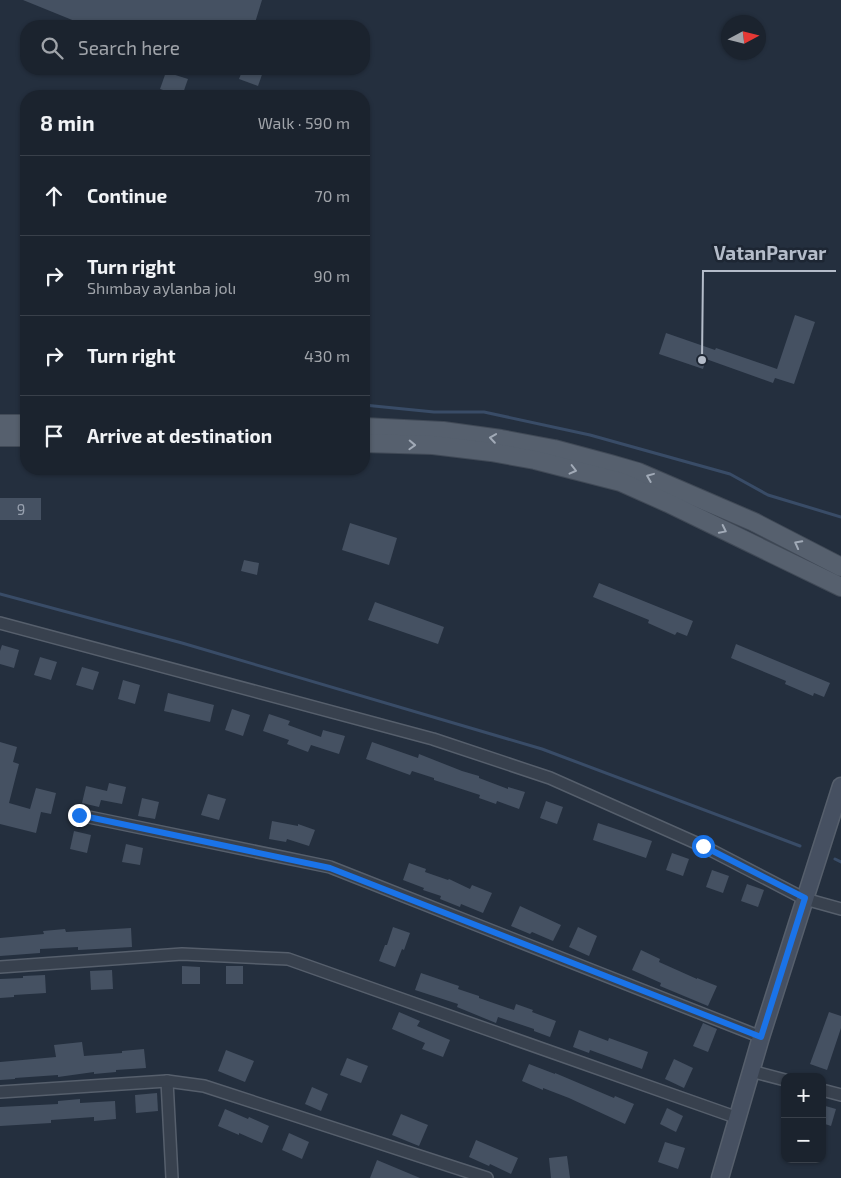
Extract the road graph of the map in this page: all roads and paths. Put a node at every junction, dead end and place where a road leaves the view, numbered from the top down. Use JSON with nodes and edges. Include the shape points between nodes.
{"nodes":[{"id":1,"x":0,"y":424,"type":"edge"},
{"id":2,"x":20,"y":424,"type":"edge"},
{"id":3,"x":370,"y":427,"type":"edge"},
{"id":4,"x":0,"y":437,"type":"edge"},
{"id":5,"x":20,"y":437,"type":"edge"},
{"id":6,"x":370,"y":443,"type":"edge"},
{"id":7,"x":841,"y":567,"type":"edge"},
{"id":8,"x":841,"y":587,"type":"edge"},
{"id":9,"x":0,"y":623,"type":"edge"},
{"id":10,"x":841,"y":786,"type":"edge"},
{"id":11,"x":79,"y":815,"type":"dead end"},
{"id":12,"x":805,"y":898,"type":"junction"},
{"id":13,"x":841,"y":909,"type":"edge"},
{"id":14,"x":0,"y":967,"type":"edge"},
{"id":15,"x":761,"y":1037,"type":"junction"},
{"id":16,"x":751,"y":1070,"type":"junction"},
{"id":17,"x":781,"y":1079,"type":"edge"},
{"id":18,"x":167,"y":1081,"type":"junction"},
{"id":19,"x":826,"y":1091,"type":"edge"},
{"id":20,"x":0,"y":1092,"type":"edge"},
{"id":21,"x":841,"y":1095,"type":"edge"},
{"id":22,"x":738,"y":1118,"type":"junction"},
{"id":23,"x":172,"y":1178,"type":"edge"},
{"id":24,"x":488,"y":1178,"type":"edge"},
{"id":25,"x":720,"y":1178,"type":"edge"}],
"edges":[{"from":1,"to":2,"type":"main road"},
{"from":7,"to":3,"type":"main road","one_way":true,"via":[[754,522],[638,472],[554,449],[501,439],[443,431]]},
{"from":4,"to":5,"type":"main road"},
{"from":6,"to":8,"type":"main road","one_way":true,"via":[[433,445],[491,452],[621,482]]},
{"from":9,"to":12,"type":"street","via":[[432,739],[550,778],[703,846]]},
{"from":10,"to":12,"type":"main road"},
{"from":11,"to":15,"type":"street","via":[[330,868]]},
{"from":12,"to":13,"type":"street"},
{"from":12,"to":15,"type":"main road"},
{"from":14,"to":22,"type":"street","via":[[182,954],[288,959]]},
{"from":15,"to":16,"type":"main road"},
{"from":16,"to":17,"type":"street"},
{"from":16,"to":22,"type":"main road"},
{"from":18,"to":20,"type":"street"},
{"from":18,"to":23,"type":"street"},
{"from":18,"to":24,"type":"street","via":[[204,1086]]},
{"from":19,"to":21,"type":"street"},
{"from":22,"to":25,"type":"main road"}]}
